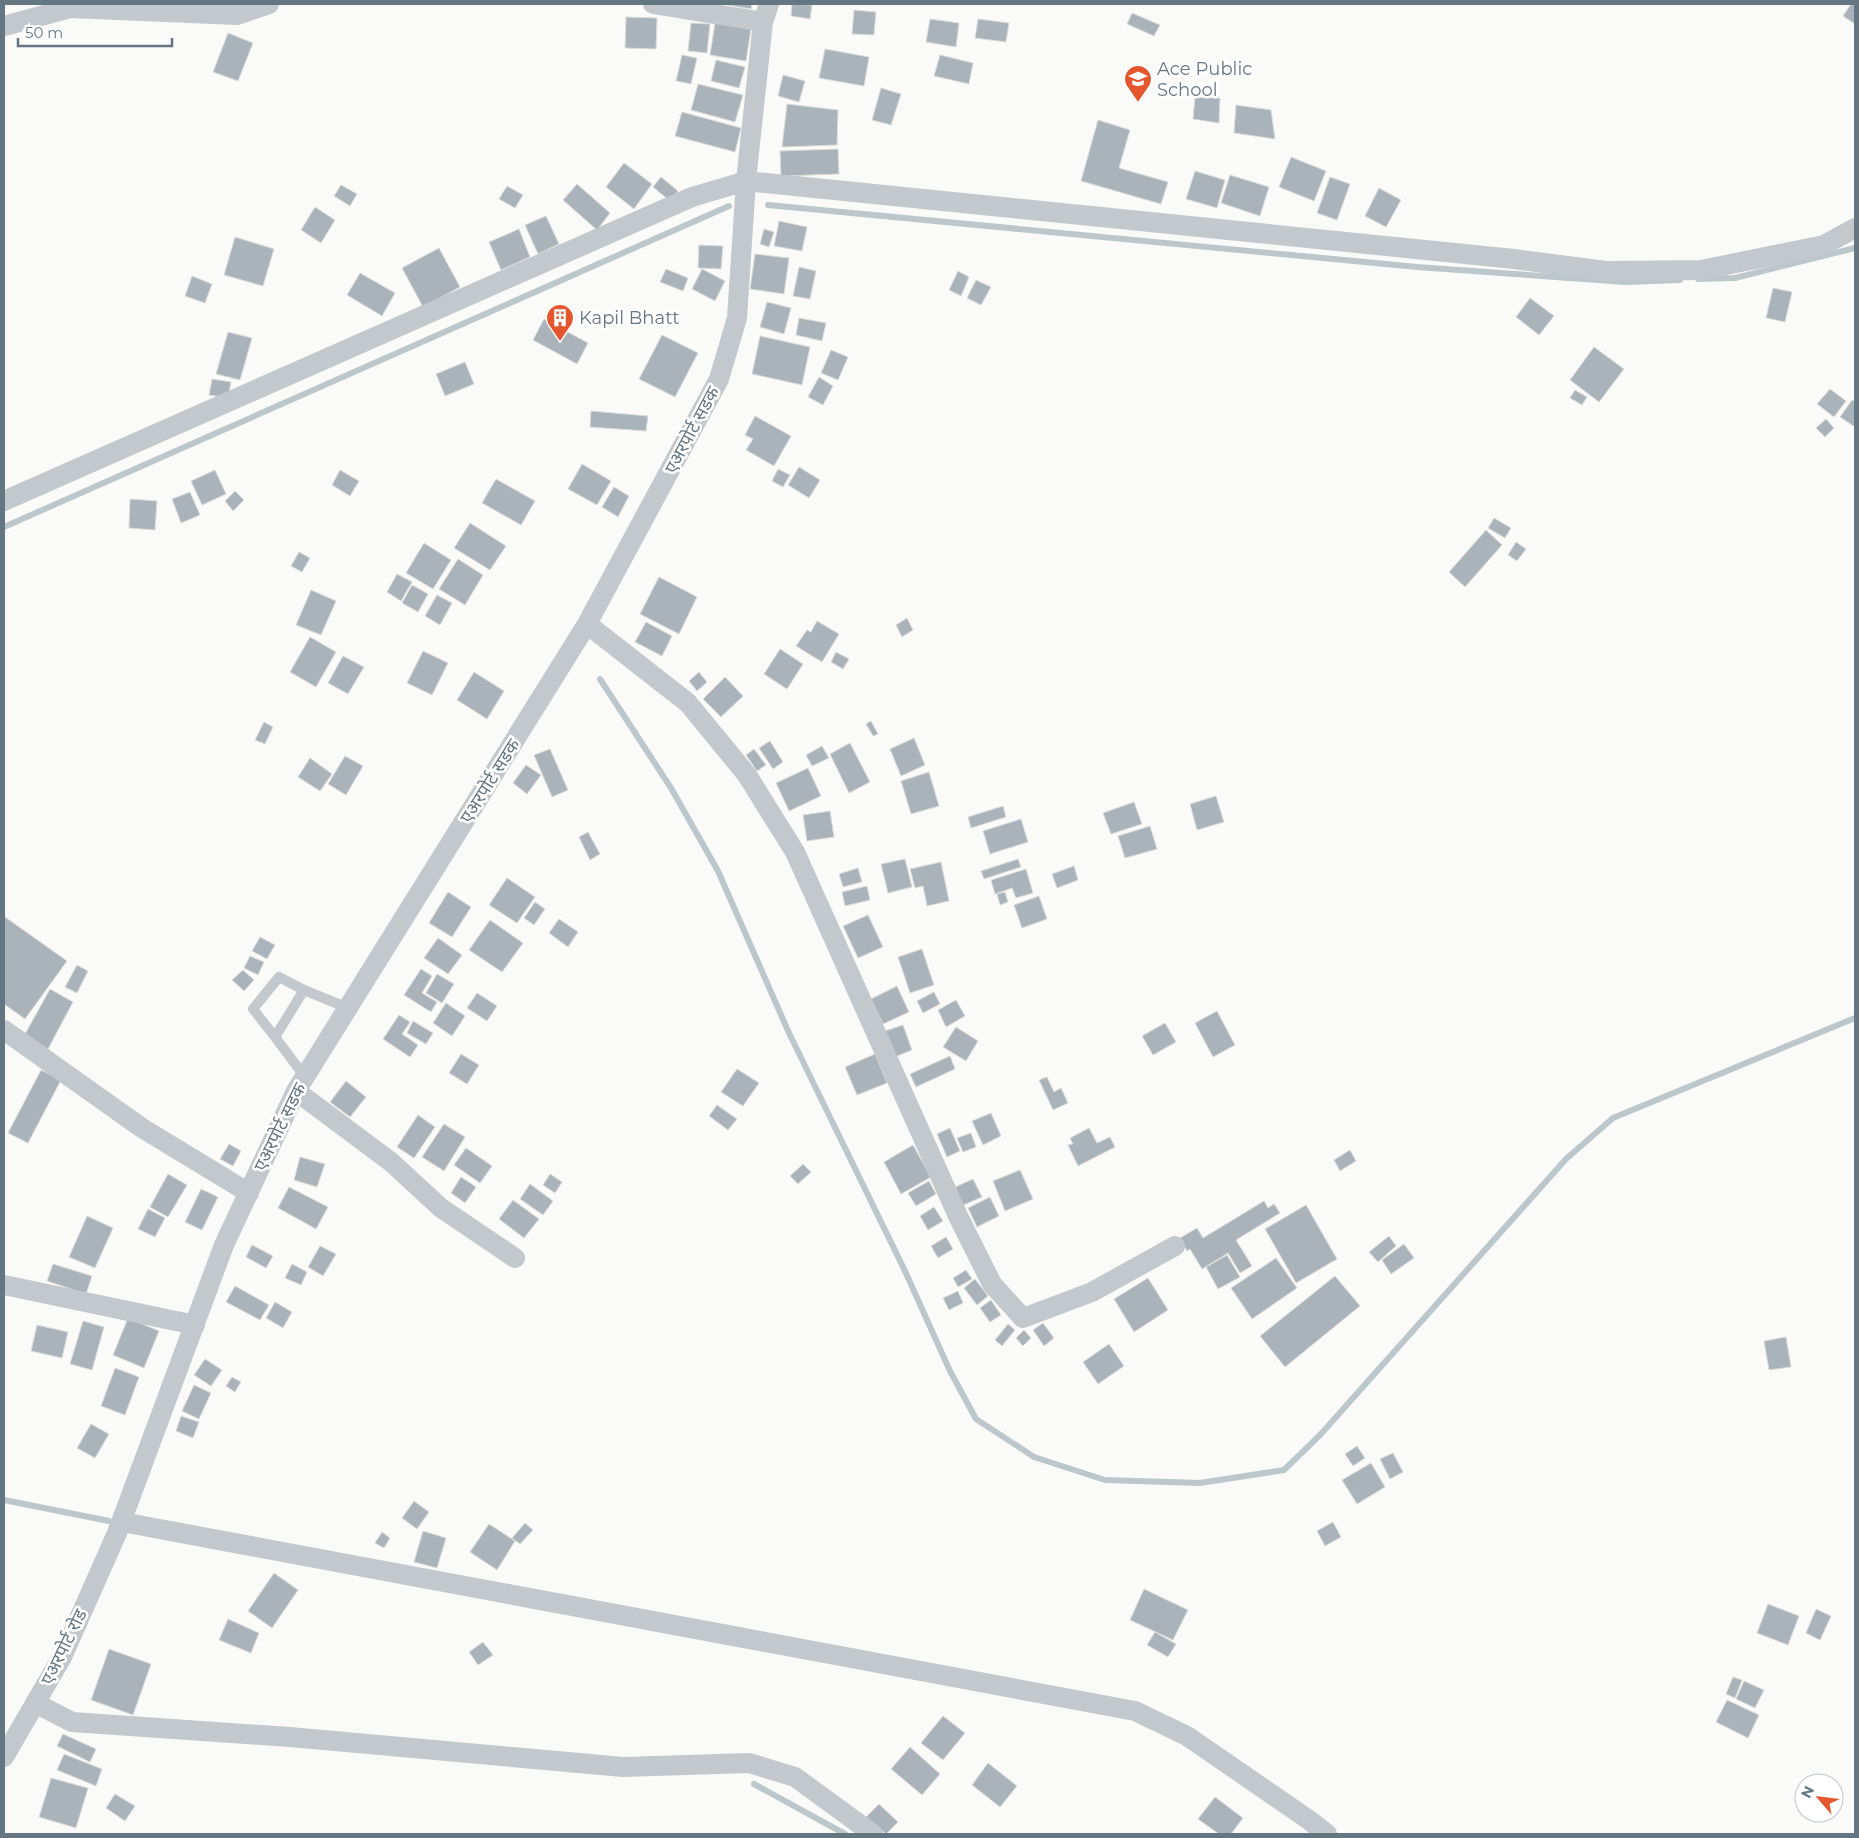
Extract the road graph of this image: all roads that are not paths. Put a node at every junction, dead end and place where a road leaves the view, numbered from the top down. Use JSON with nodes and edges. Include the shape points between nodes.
{"nodes":[{"id":1,"x":269,"y":4,"type":"edge"},
{"id":2,"x":653,"y":4,"type":"edge"},
{"id":3,"x":766,"y":13,"type":"edge"},
{"id":4,"x":4,"y":26,"type":"edge"},
{"id":5,"x":746,"y":181,"type":"junction"},
{"id":6,"x":1855,"y":228,"type":"edge"},
{"id":7,"x":4,"y":501,"type":"edge"},
{"id":8,"x":587,"y":624,"type":"junction"},
{"id":9,"x":304,"y":990,"type":"junction"},
{"id":10,"x":348,"y":1008,"type":"junction"},
{"id":11,"x":4,"y":1030,"type":"edge"},
{"id":12,"x":275,"y":1037,"type":"junction"},
{"id":13,"x":300,"y":1084,"type":"junction"},
{"id":14,"x":249,"y":1193,"type":"junction"},
{"id":15,"x":1176,"y":1246,"type":"dead end"},
{"id":16,"x":515,"y":1258,"type":"dead end"},
{"id":17,"x":4,"y":1285,"type":"edge"},
{"id":18,"x":195,"y":1325,"type":"junction"},
{"id":19,"x":119,"y":1527,"type":"junction"},
{"id":20,"x":35,"y":1703,"type":"junction"},
{"id":21,"x":4,"y":1757,"type":"edge"},
{"id":22,"x":874,"y":1834,"type":"edge"},
{"id":23,"x":1327,"y":1834,"type":"edge"}],
"edges":[{"from":1,"to":4,"type":"street","via":[[237,15],[70,8]]},
{"from":2,"to":3,"type":"street"},
{"from":3,"to":5,"type":"street","name":"एअरपोर्ट सडक"},
{"from":5,"to":6,"type":"street","via":[[1606,271],[1701,270],[1824,245]]},
{"from":5,"to":7,"type":"street","via":[[692,197]]},
{"from":5,"to":8,"type":"street","name":"एअरपोर्ट सडक","via":[[737,318],[719,379]]},
{"from":8,"to":10,"type":"street","name":"एअरपोर्ट सडक"},
{"from":8,"to":15,"type":"street","via":[[688,703],[747,775],[795,852],[958,1216],[992,1284],[1023,1318],[1092,1292]]},
{"from":9,"to":10,"type":"lane"},
{"from":9,"to":12,"type":"lane"},
{"from":9,"to":12,"type":"lane","via":[[279,977],[253,1009]]},
{"from":10,"to":13,"type":"street","name":"एअरपोर्ट सडक"},
{"from":11,"to":14,"type":"street","via":[[142,1128]]},
{"from":12,"to":13,"type":"lane"},
{"from":13,"to":14,"type":"street","name":"एअरपोर्ट सडक"},
{"from":13,"to":16,"type":"street","via":[[441,1208]]},
{"from":14,"to":18,"type":"street","name":"एअरपोर्ट सडक","via":[[224,1245]]},
{"from":17,"to":18,"type":"street"},
{"from":18,"to":19,"type":"street","name":"एअरपोर्ट सडक"},
{"from":19,"to":20,"type":"street","name":"एअरपोर्ट रोड","via":[[62,1656]]},
{"from":19,"to":23,"type":"street","via":[[1135,1711],[1187,1736]]},
{"from":20,"to":21,"type":"street","name":"एअरपोर्ट रोड"},
{"from":20,"to":22,"type":"street","via":[[72,1722],[623,1768],[749,1763],[795,1777]]}]}
